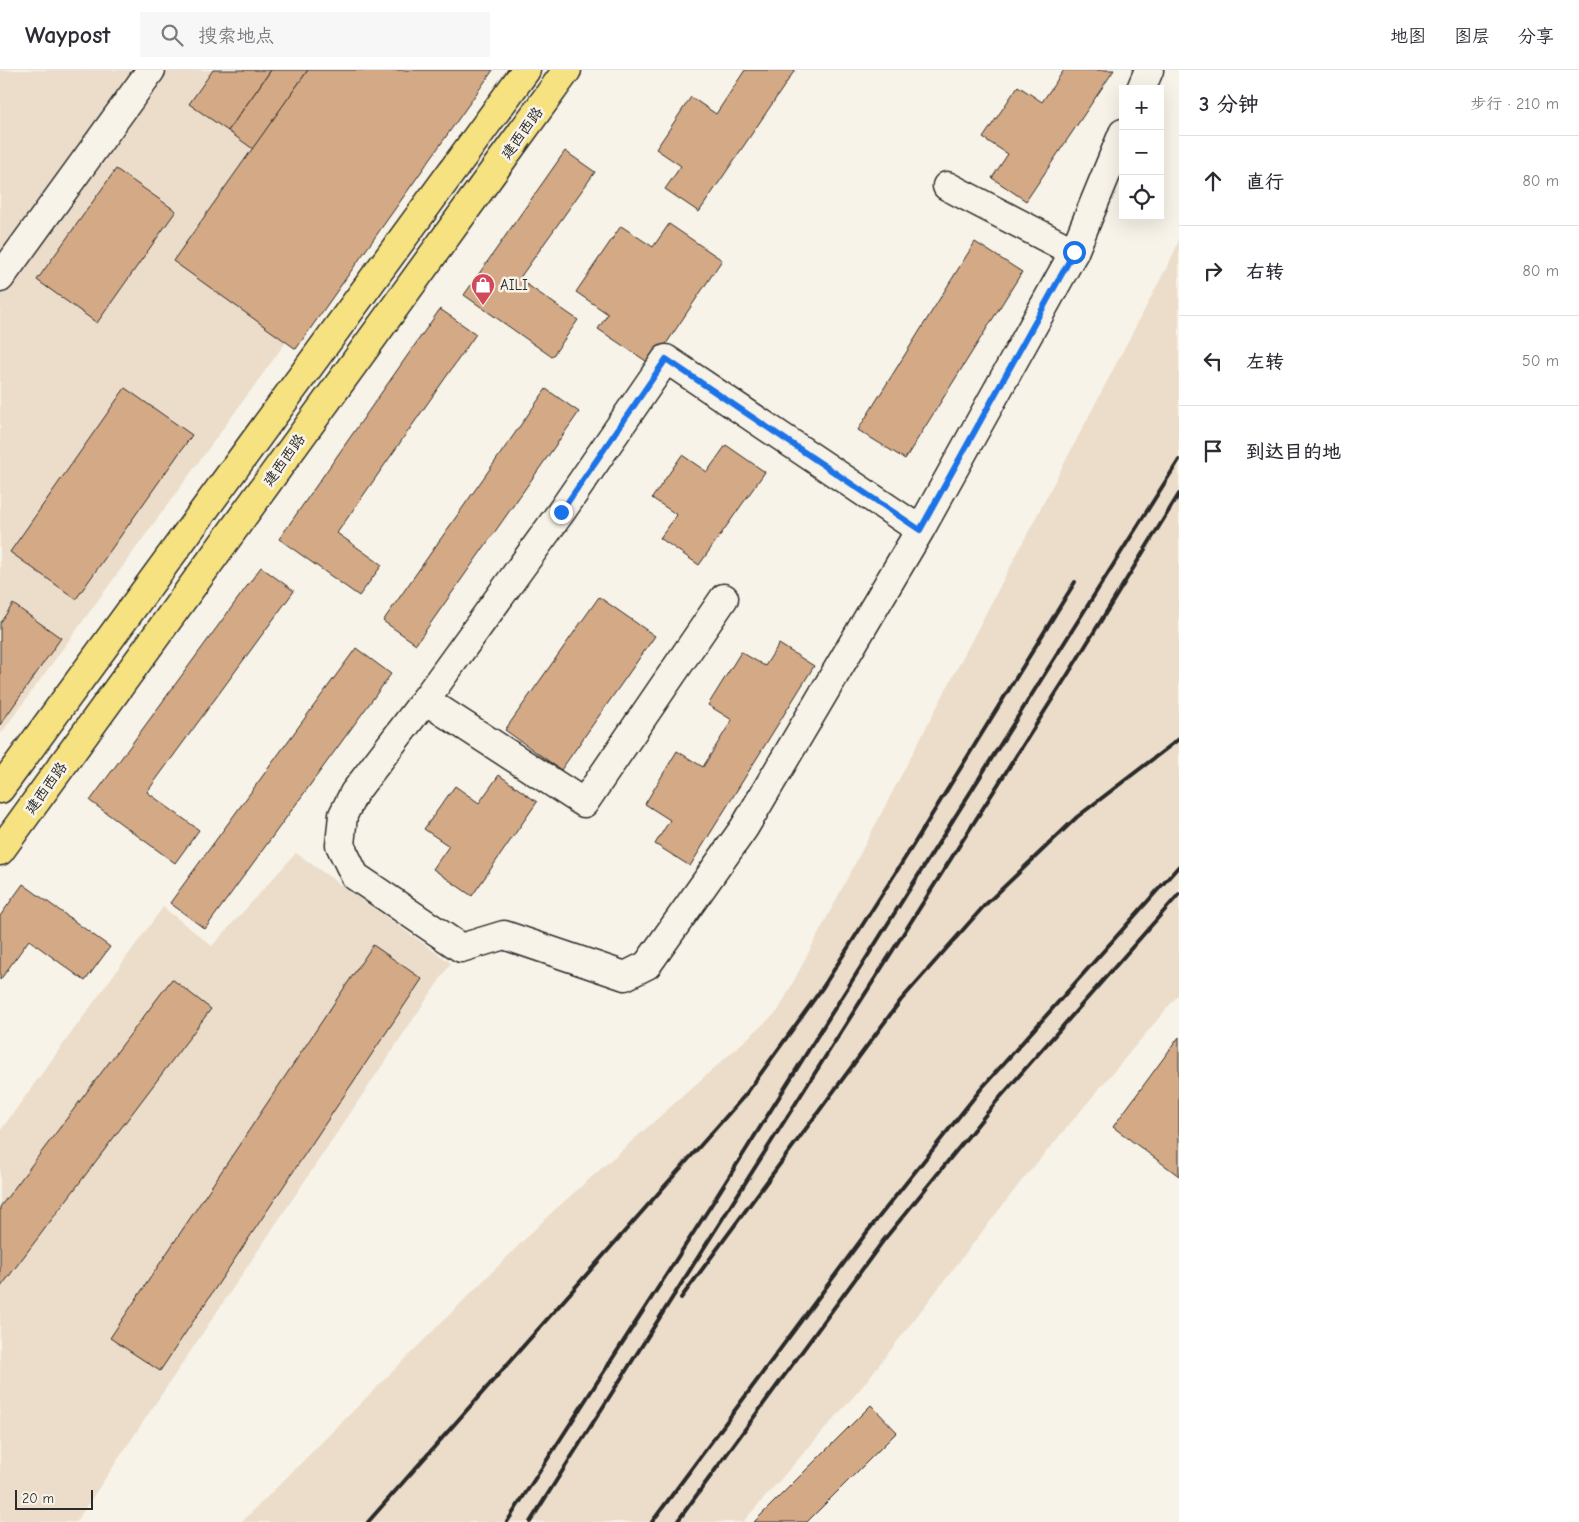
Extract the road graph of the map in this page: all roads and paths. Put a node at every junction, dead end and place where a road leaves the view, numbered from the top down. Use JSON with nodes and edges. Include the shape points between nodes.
{"nodes":[{"id":1,"x":151,"y":70,"type":"edge"},
{"id":2,"x":526,"y":70,"type":"edge"},
{"id":3,"x":567,"y":70,"type":"edge"},
{"id":4,"x":1149,"y":70,"type":"edge"},
{"id":5,"x":1143,"y":85,"type":"edge"},
{"id":6,"x":1119,"y":143,"type":"edge"},
{"id":7,"x":947,"y":186,"type":"dead end"},
{"id":8,"x":1074,"y":252,"type":"junction"},
{"id":9,"x":0,"y":278,"type":"edge"},
{"id":10,"x":920,"y":530,"type":"junction"},
{"id":11,"x":724,"y":598,"type":"dead end"},
{"id":12,"x":425,"y":700,"type":"junction"},
{"id":13,"x":0,"y":789,"type":"edge"},
{"id":14,"x":0,"y":851,"type":"edge"}],
"edges":[{"from":1,"to":9,"type":"lane"},
{"from":2,"to":13,"type":"highway"},
{"from":3,"to":14,"type":"highway","name":"建西西路"},
{"from":4,"to":5,"type":"lane"},
{"from":6,"to":8,"type":"lane"},
{"from":7,"to":8,"type":"lane"},
{"from":8,"to":10,"type":"lane"},
{"from":10,"to":12,"type":"lane","via":[[666,359],[561,512]]},
{"from":10,"to":12,"type":"lane","via":[[744,828],[647,965],[626,976],[504,935],[462,948],[355,876],[340,845],[343,815],[354,793]]},
{"from":11,"to":12,"type":"lane","via":[[584,803]]}]}
